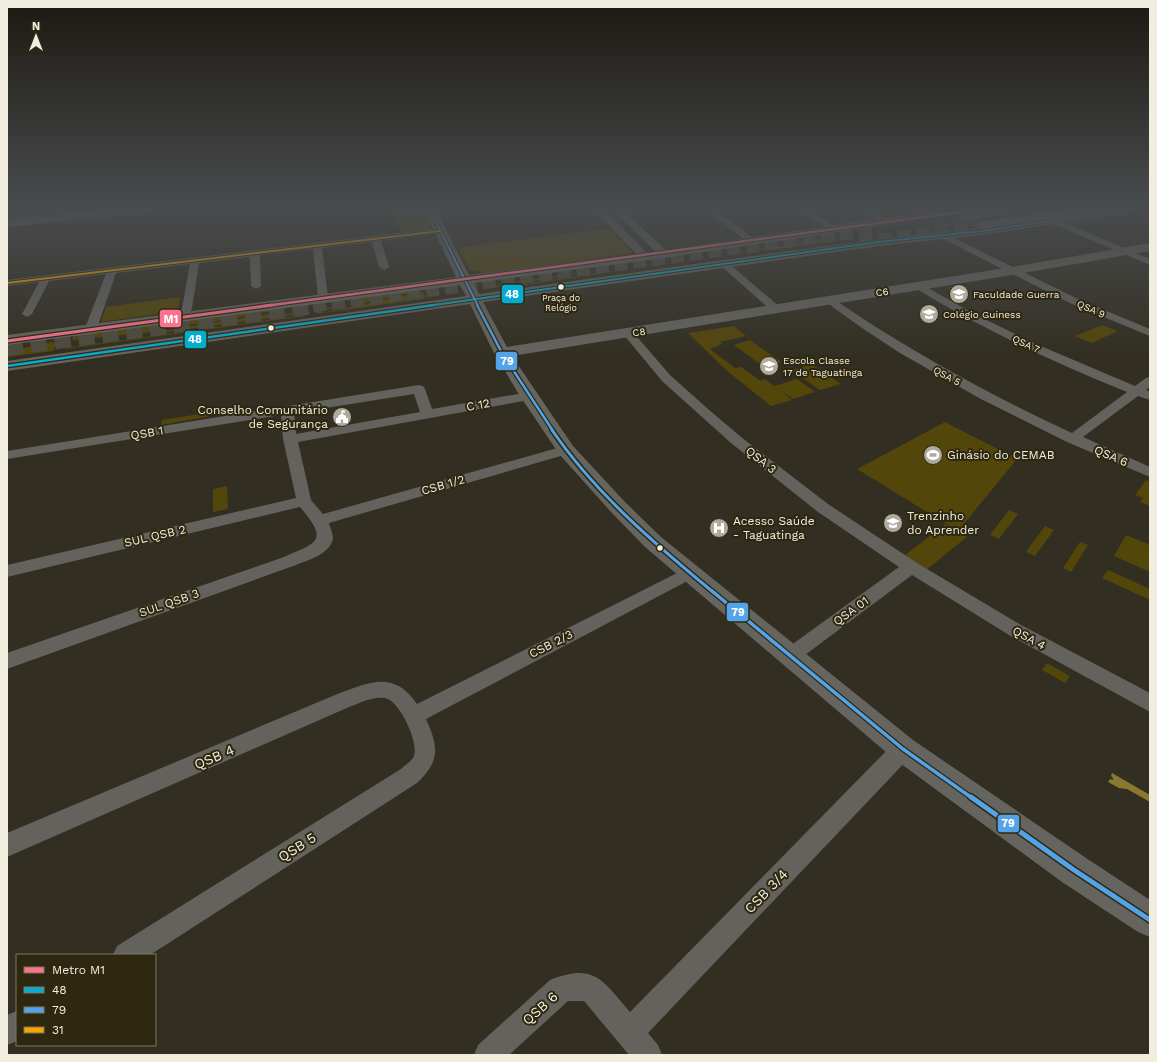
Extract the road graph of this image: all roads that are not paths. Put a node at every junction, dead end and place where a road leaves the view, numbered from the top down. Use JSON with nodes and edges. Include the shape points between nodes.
{"nodes":[{"id":1,"x":221,"y":258,"type":"edge"},
{"id":2,"x":255,"y":258,"type":"edge"},
{"id":3,"x":318,"y":258,"type":"edge"},
{"id":4,"x":381,"y":258,"type":"edge"},
{"id":5,"x":454,"y":258,"type":"edge"},
{"id":6,"x":632,"y":258,"type":"edge"},
{"id":7,"x":769,"y":258,"type":"edge"},
{"id":8,"x":986,"y":258,"type":"edge"},
{"id":9,"x":1091,"y":258,"type":"edge"},
{"id":10,"x":1138,"y":258,"type":"edge"},
{"id":11,"x":195,"y":261,"type":"junction"},
{"id":12,"x":1150,"y":262,"type":"edge"},
{"id":13,"x":724,"y":264,"type":"junction"},
{"id":14,"x":384,"y":267,"type":"dead end"},
{"id":15,"x":112,"y":270,"type":"junction"},
{"id":16,"x":1012,"y":271,"type":"junction"},
{"id":17,"x":46,"y":278,"type":"junction"},
{"id":18,"x":465,"y":280,"type":"junction"},
{"id":19,"x":7,"y":283,"type":"edge"},
{"id":20,"x":256,"y":286,"type":"dead end"},
{"id":21,"x":919,"y":286,"type":"junction"},
{"id":22,"x":323,"y":298,"type":"junction"},
{"id":23,"x":474,"y":299,"type":"junction"},
{"id":24,"x":828,"y":300,"type":"junction"},
{"id":25,"x":776,"y":308,"type":"junction"},
{"id":26,"x":27,"y":314,"type":"dead end"},
{"id":27,"x":184,"y":316,"type":"junction"},
{"id":28,"x":91,"y":328,"type":"junction"},
{"id":29,"x":1150,"y":333,"type":"edge"},
{"id":30,"x":628,"y":334,"type":"junction"},
{"id":31,"x":7,"y":340,"type":"edge"},
{"id":32,"x":502,"y":353,"type":"junction"},
{"id":33,"x":7,"y":366,"type":"edge"},
{"id":34,"x":1150,"y":381,"type":"edge"},
{"id":35,"x":1144,"y":394,"type":"edge"},
{"id":36,"x":529,"y":396,"type":"junction"},
{"id":37,"x":287,"y":411,"type":"junction"},
{"id":38,"x":427,"y":414,"type":"junction"},
{"id":39,"x":290,"y":439,"type":"junction"},
{"id":40,"x":1072,"y":439,"type":"junction"},
{"id":41,"x":566,"y":450,"type":"junction"},
{"id":42,"x":7,"y":455,"type":"edge"},
{"id":43,"x":1150,"y":472,"type":"edge"},
{"id":44,"x":304,"y":501,"type":"junction"},
{"id":45,"x":320,"y":520,"type":"junction"},
{"id":46,"x":911,"y":567,"type":"junction"},
{"id":47,"x":7,"y":571,"type":"edge"},
{"id":48,"x":689,"y":573,"type":"junction"},
{"id":49,"x":790,"y":656,"type":"junction"},
{"id":50,"x":7,"y":661,"type":"edge"},
{"id":51,"x":1150,"y":703,"type":"edge"},
{"id":52,"x":413,"y":716,"type":"junction"},
{"id":53,"x":903,"y":749,"type":"junction"},
{"id":54,"x":7,"y":845,"type":"edge"},
{"id":55,"x":1150,"y":920,"type":"edge"},
{"id":56,"x":128,"y":954,"type":"edge"},
{"id":57,"x":16,"y":1026,"type":"edge"},
{"id":58,"x":7,"y":1031,"type":"edge"},
{"id":59,"x":629,"y":1033,"type":"junction"},
{"id":60,"x":488,"y":1055,"type":"edge"},
{"id":61,"x":648,"y":1055,"type":"edge"}],
"edges":[{"from":1,"to":11,"type":"street"},
{"from":2,"to":20,"type":"street"},
{"from":3,"to":22,"type":"street"},
{"from":4,"to":14,"type":"street"},
{"from":5,"to":18,"type":"main road"},
{"from":6,"to":18,"type":"main road"},
{"from":7,"to":13,"type":"main road"},
{"from":8,"to":16,"type":"street","name":"QSA 9"},
{"from":9,"to":16,"type":"main road","name":"C6"},
{"from":10,"to":12,"type":"street"},
{"from":11,"to":15,"type":"street"},
{"from":11,"to":27,"type":"street","via":[[188,308]]},
{"from":13,"to":23,"type":"main road"},
{"from":13,"to":25,"type":"street"},
{"from":15,"to":17,"type":"street"},
{"from":15,"to":28,"type":"street"},
{"from":16,"to":21,"type":"main road","name":"C6"},
{"from":16,"to":29,"type":"street","name":"QSA 9","via":[[1076,302]]},
{"from":17,"to":19,"type":"street"},
{"from":17,"to":26,"type":"street"},
{"from":18,"to":22,"type":"main road"},
{"from":18,"to":23,"type":"main road"},
{"from":21,"to":24,"type":"main road","name":"C6"},
{"from":21,"to":35,"type":"street","name":"QSA 7","via":[[1005,334]]},
{"from":22,"to":27,"type":"main road"},
{"from":23,"to":32,"type":"main road"},
{"from":23,"to":33,"type":"main road"},
{"from":24,"to":25,"type":"main road","name":"C6"},
{"from":24,"to":40,"type":"street","name":"QSA 5","via":[[914,358]]},
{"from":25,"to":30,"type":"main road","name":"C8"},
{"from":27,"to":28,"type":"main road"},
{"from":28,"to":31,"type":"main road"},
{"from":30,"to":32,"type":"main road","name":"C8"},
{"from":30,"to":46,"type":"street","name":"QSA 3","via":[[666,378],[736,440],[823,508]]},
{"from":32,"to":36,"type":"main road"},
{"from":34,"to":35,"type":"street"},
{"from":35,"to":40,"type":"street"},
{"from":36,"to":38,"type":"street","name":"C 12"},
{"from":36,"to":41,"type":"main road"},
{"from":37,"to":38,"type":"street","name":"QSB 1","via":[[419,389]]},
{"from":37,"to":39,"type":"street"},
{"from":37,"to":42,"type":"street","name":"QSB 1"},
{"from":38,"to":39,"type":"street","name":"C 12"},
{"from":39,"to":44,"type":"street"},
{"from":40,"to":43,"type":"street","name":"QSA 6"},
{"from":41,"to":45,"type":"street","name":"CSB 1/2"},
{"from":41,"to":48,"type":"main road","via":[[618,507]]},
{"from":44,"to":45,"type":"street"},
{"from":44,"to":47,"type":"street","name":"SUL QSB 2"},
{"from":45,"to":50,"type":"street","name":"SUL QSB 3","via":[[325,537],[323,544],[308,554]]},
{"from":46,"to":49,"type":"street","name":"QSA 01"},
{"from":46,"to":51,"type":"street","name":"QSA 4","via":[[1015,630]]},
{"from":48,"to":49,"type":"main road"},
{"from":48,"to":52,"type":"street","name":"CSB 2/3"},
{"from":49,"to":53,"type":"main road"},
{"from":52,"to":54,"type":"street","name":"QSB 4","via":[[399,695],[392,691],[369,692],[342,701]]},
{"from":52,"to":56,"type":"street","name":"QSB 5","via":[[425,744],[426,756],[409,776]]},
{"from":53,"to":55,"type":"main road","via":[[1074,870]]},
{"from":53,"to":59,"type":"street","name":"CSB 3/4"},
{"from":57,"to":58,"type":"street"},
{"from":59,"to":60,"type":"street","name":"QSB 6","via":[[592,989],[569,986],[560,990]]},
{"from":59,"to":61,"type":"street","name":"QSB 6"}]}
